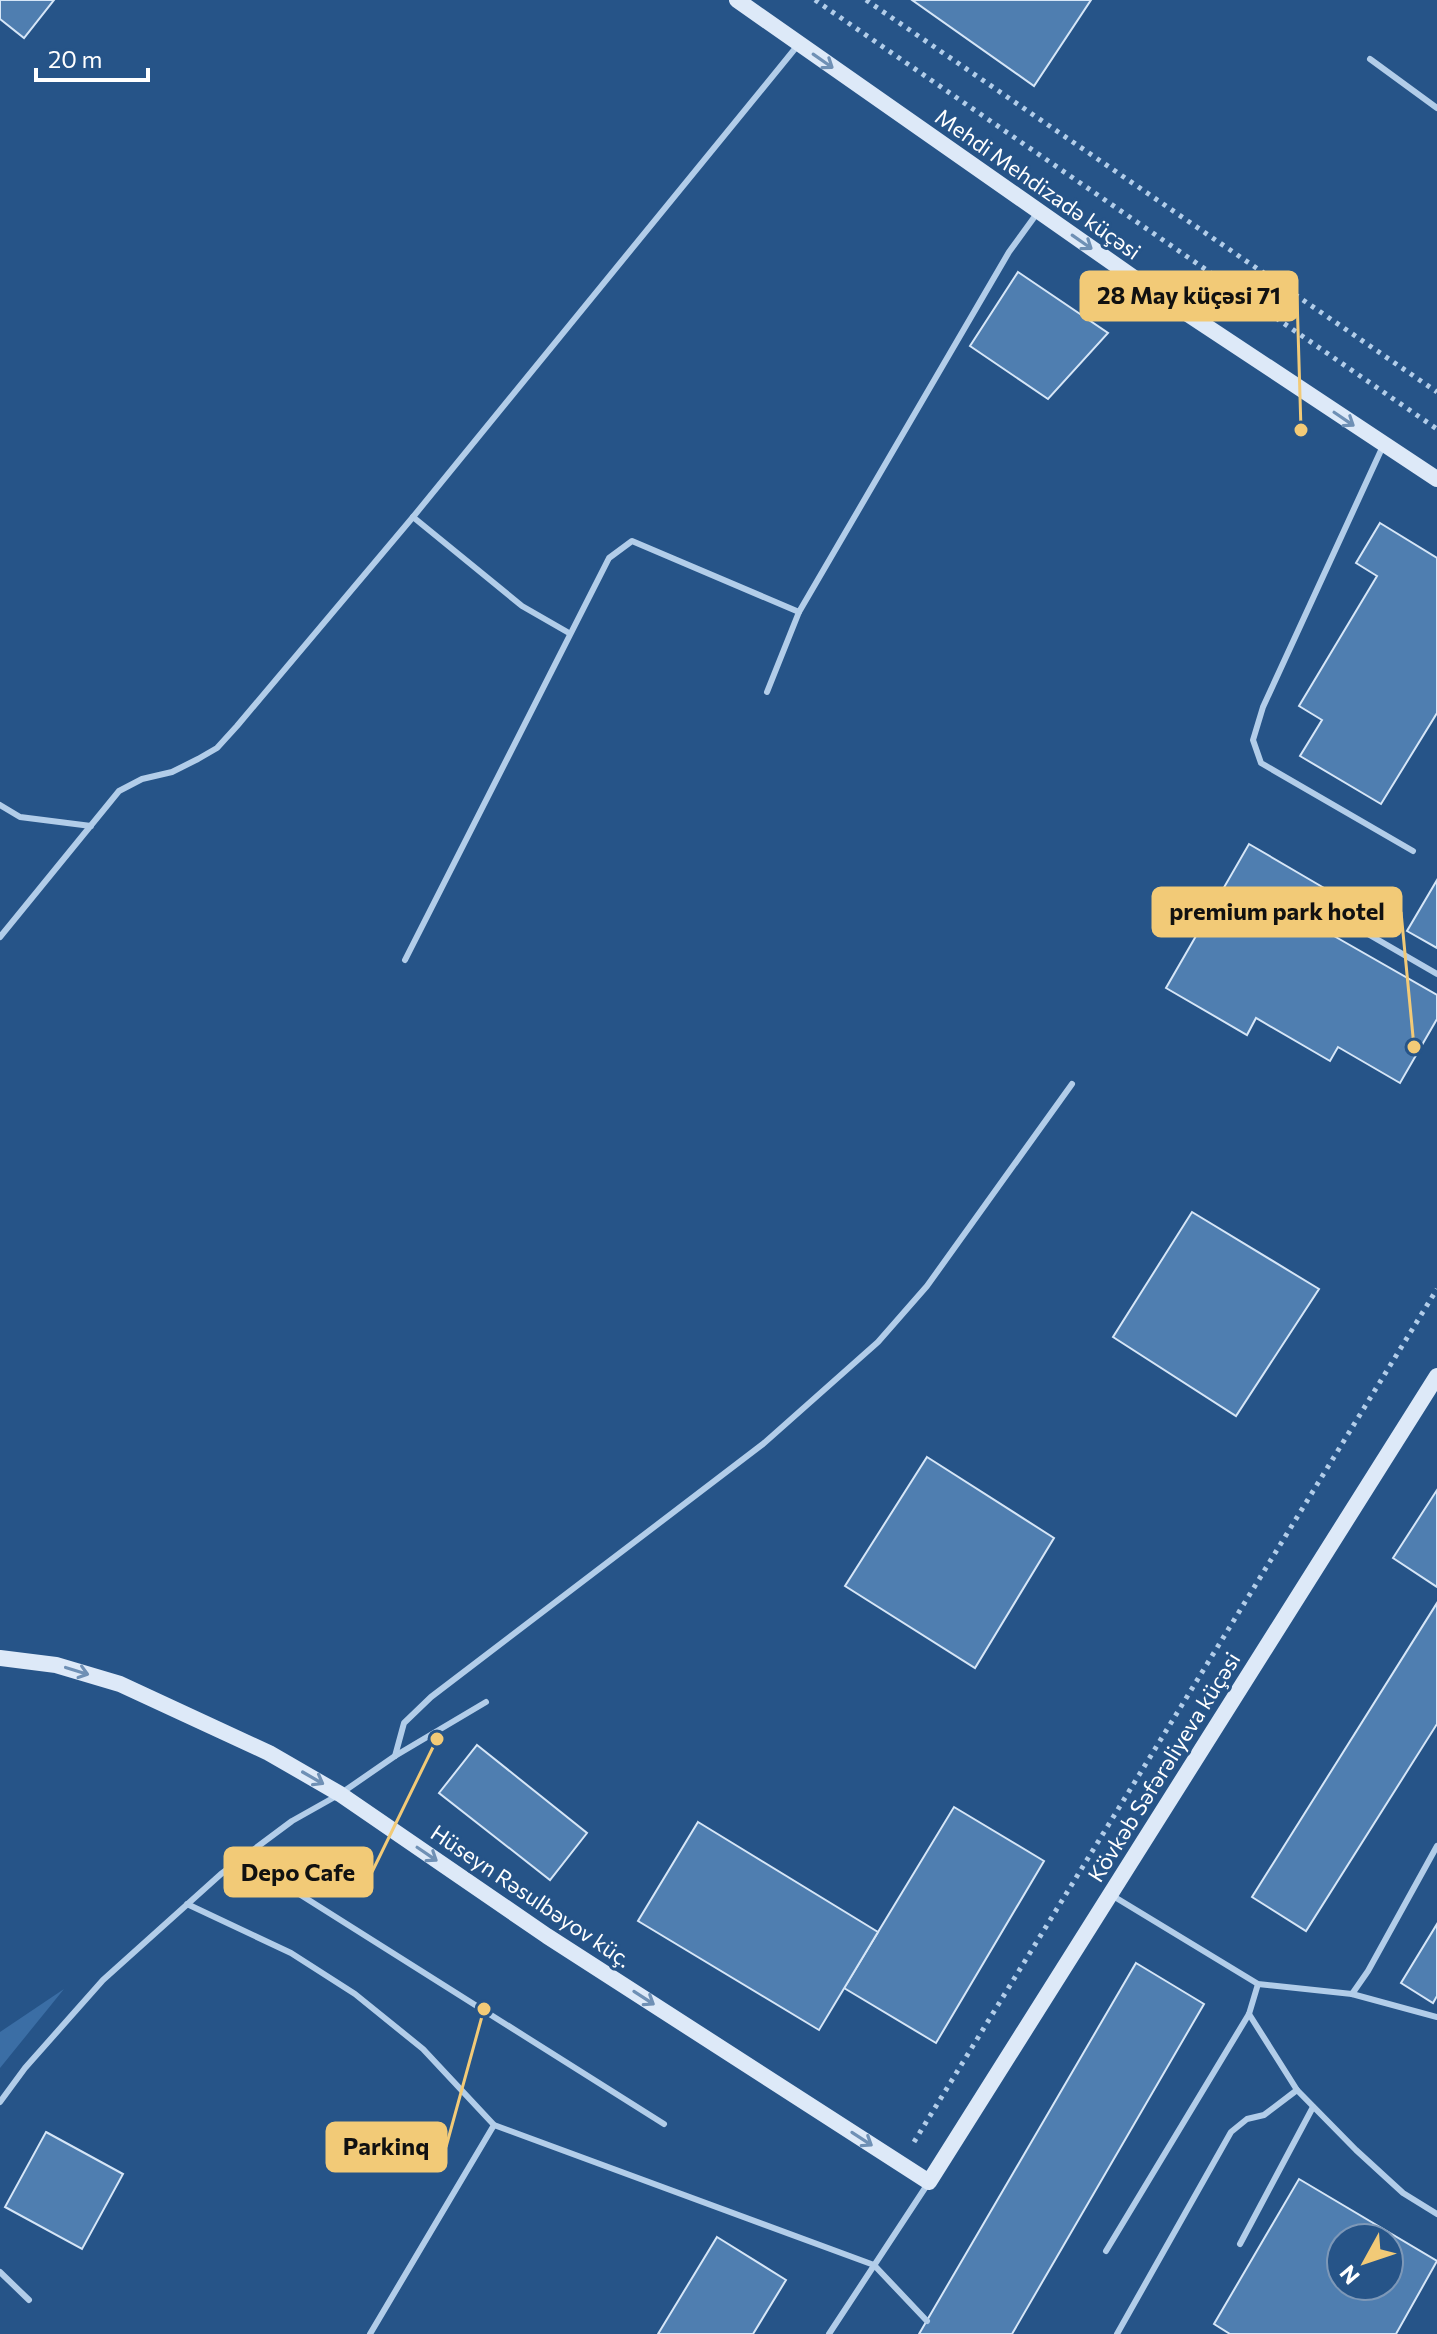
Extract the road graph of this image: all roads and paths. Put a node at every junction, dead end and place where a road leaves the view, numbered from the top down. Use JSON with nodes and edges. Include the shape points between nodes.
{"nodes":[{"id":1,"x":737,"y":0,"type":"edge"},
{"id":2,"x":815,"y":0,"type":"edge"},
{"id":3,"x":866,"y":0,"type":"edge"},
{"id":4,"x":798,"y":44,"type":"junction"},
{"id":5,"x":1370,"y":59,"type":"dead end"},
{"id":6,"x":1437,"y":108,"type":"edge"},
{"id":7,"x":1038,"y":211,"type":"junction"},
{"id":8,"x":1437,"y":392,"type":"edge"},
{"id":9,"x":1437,"y":429,"type":"edge"},
{"id":10,"x":1383,"y":446,"type":"junction"},
{"id":11,"x":1437,"y":479,"type":"edge"},
{"id":12,"x":413,"y":517,"type":"junction"},
{"id":13,"x":799,"y":612,"type":"junction"},
{"id":14,"x":569,"y":633,"type":"junction"},
{"id":15,"x":767,"y":692,"type":"dead end"},
{"id":16,"x":0,"y":805,"type":"edge"},
{"id":17,"x":91,"y":826,"type":"junction"},
{"id":18,"x":1413,"y":851,"type":"dead end"},
{"id":19,"x":1342,"y":919,"type":"dead end"},
{"id":20,"x":0,"y":937,"type":"edge"},
{"id":21,"x":405,"y":960,"type":"dead end"},
{"id":22,"x":1437,"y":974,"type":"edge"},
{"id":23,"x":1072,"y":1084,"type":"dead end"},
{"id":24,"x":1437,"y":1289,"type":"edge"},
{"id":25,"x":1437,"y":1376,"type":"edge"},
{"id":26,"x":0,"y":1658,"type":"edge"},
{"id":27,"x":486,"y":1702,"type":"dead end"},
{"id":28,"x":395,"y":1756,"type":"junction"},
{"id":29,"x":340,"y":1794,"type":"junction"},
{"id":30,"x":1437,"y":1846,"type":"edge"},
{"id":31,"x":242,"y":1858,"type":"junction"},
{"id":32,"x":1110,"y":1894,"type":"junction"},
{"id":33,"x":187,"y":1904,"type":"junction"},
{"id":34,"x":1258,"y":1984,"type":"junction"},
{"id":35,"x":1352,"y":1994,"type":"junction"},
{"id":36,"x":1249,"y":2014,"type":"junction"},
{"id":37,"x":1437,"y":2017,"type":"edge"},
{"id":38,"x":1297,"y":2090,"type":"junction"},
{"id":39,"x":0,"y":2102,"type":"edge"},
{"id":40,"x":1313,"y":2107,"type":"junction"},
{"id":41,"x":664,"y":2124,"type":"dead end"},
{"id":42,"x":494,"y":2125,"type":"junction"},
{"id":43,"x":901,"y":2164,"type":"junction"},
{"id":44,"x":929,"y":2182,"type":"junction"},
{"id":45,"x":1437,"y":2214,"type":"edge"},
{"id":46,"x":1240,"y":2244,"type":"dead end"},
{"id":47,"x":1106,"y":2251,"type":"dead end"},
{"id":48,"x":874,"y":2265,"type":"junction"},
{"id":49,"x":0,"y":2272,"type":"edge"},
{"id":50,"x":29,"y":2300,"type":"dead end"},
{"id":51,"x":927,"y":2321,"type":"dead end"},
{"id":52,"x":370,"y":2334,"type":"edge"},
{"id":53,"x":829,"y":2334,"type":"edge"},
{"id":54,"x":1117,"y":2334,"type":"edge"}],
"edges":[{"from":1,"to":4,"type":"street","name":"Mehdi Mehdizadə küçəsi"},
{"from":2,"to":9,"type":"path"},
{"from":3,"to":8,"type":"path"},
{"from":4,"to":7,"type":"street","name":"Mehdi Mehdizadə küçəsi","one_way":true},
{"from":4,"to":12,"type":"lane"},
{"from":5,"to":6,"type":"lane"},
{"from":7,"to":10,"type":"street","name":"Mehdi Mehdizadə küçəsi","one_way":true},
{"from":7,"to":13,"type":"lane"},
{"from":10,"to":11,"type":"street","name":"Mehdi Mehdizadə küçəsi"},
{"from":10,"to":18,"type":"lane","via":[[1263,707],[1253,740],[1261,763]]},
{"from":12,"to":14,"type":"lane","via":[[522,606]]},
{"from":12,"to":17,"type":"lane","via":[[217,748],[119,791]]},
{"from":13,"to":14,"type":"lane","via":[[632,541],[609,558]]},
{"from":13,"to":15,"type":"lane"},
{"from":14,"to":21,"type":"lane"},
{"from":16,"to":17,"type":"lane","via":[[20,817]]},
{"from":17,"to":20,"type":"lane"},
{"from":19,"to":22,"type":"lane"},
{"from":23,"to":28,"type":"lane","via":[[927,1286],[878,1342],[763,1444],[431,1697],[404,1723]]},
{"from":24,"to":43,"type":"path"},
{"from":25,"to":32,"type":"street","name":"Kövkəb Səfərəliyeva küçəsi"},
{"from":26,"to":29,"type":"street","name":"Hüseyn Rəsulbəyov küç.","one_way":true,"via":[[56,1665],[120,1684],[234,1736]]},
{"from":27,"to":28,"type":"lane"},
{"from":28,"to":29,"type":"lane"},
{"from":29,"to":31,"type":"lane"},
{"from":29,"to":43,"type":"street","name":"Hüseyn Rəsulbəyov küç.","one_way":true,"via":[[547,1936]]},
{"from":30,"to":35,"type":"lane"},
{"from":31,"to":33,"type":"lane"},
{"from":31,"to":41,"type":"lane"},
{"from":32,"to":34,"type":"lane"},
{"from":32,"to":44,"type":"street","name":"Kövkəb Səfərəliyeva küçəsi"},
{"from":33,"to":39,"type":"lane","via":[[103,1980]]},
{"from":33,"to":42,"type":"lane","via":[[291,1953],[355,1994],[423,2049]]},
{"from":34,"to":35,"type":"lane"},
{"from":34,"to":36,"type":"lane"},
{"from":35,"to":37,"type":"lane"},
{"from":36,"to":38,"type":"lane"},
{"from":36,"to":47,"type":"lane"},
{"from":38,"to":40,"type":"lane"},
{"from":38,"to":54,"type":"lane","via":[[1231,2132]]},
{"from":40,"to":45,"type":"lane","via":[[1403,2193]]},
{"from":40,"to":46,"type":"lane"},
{"from":42,"to":48,"type":"lane"},
{"from":42,"to":52,"type":"lane"},
{"from":43,"to":44,"type":"street","name":"Hüseyn Rəsulbəyov küç."},
{"from":44,"to":48,"type":"lane"},
{"from":48,"to":51,"type":"lane"},
{"from":48,"to":53,"type":"lane"},
{"from":49,"to":50,"type":"lane"}]}
